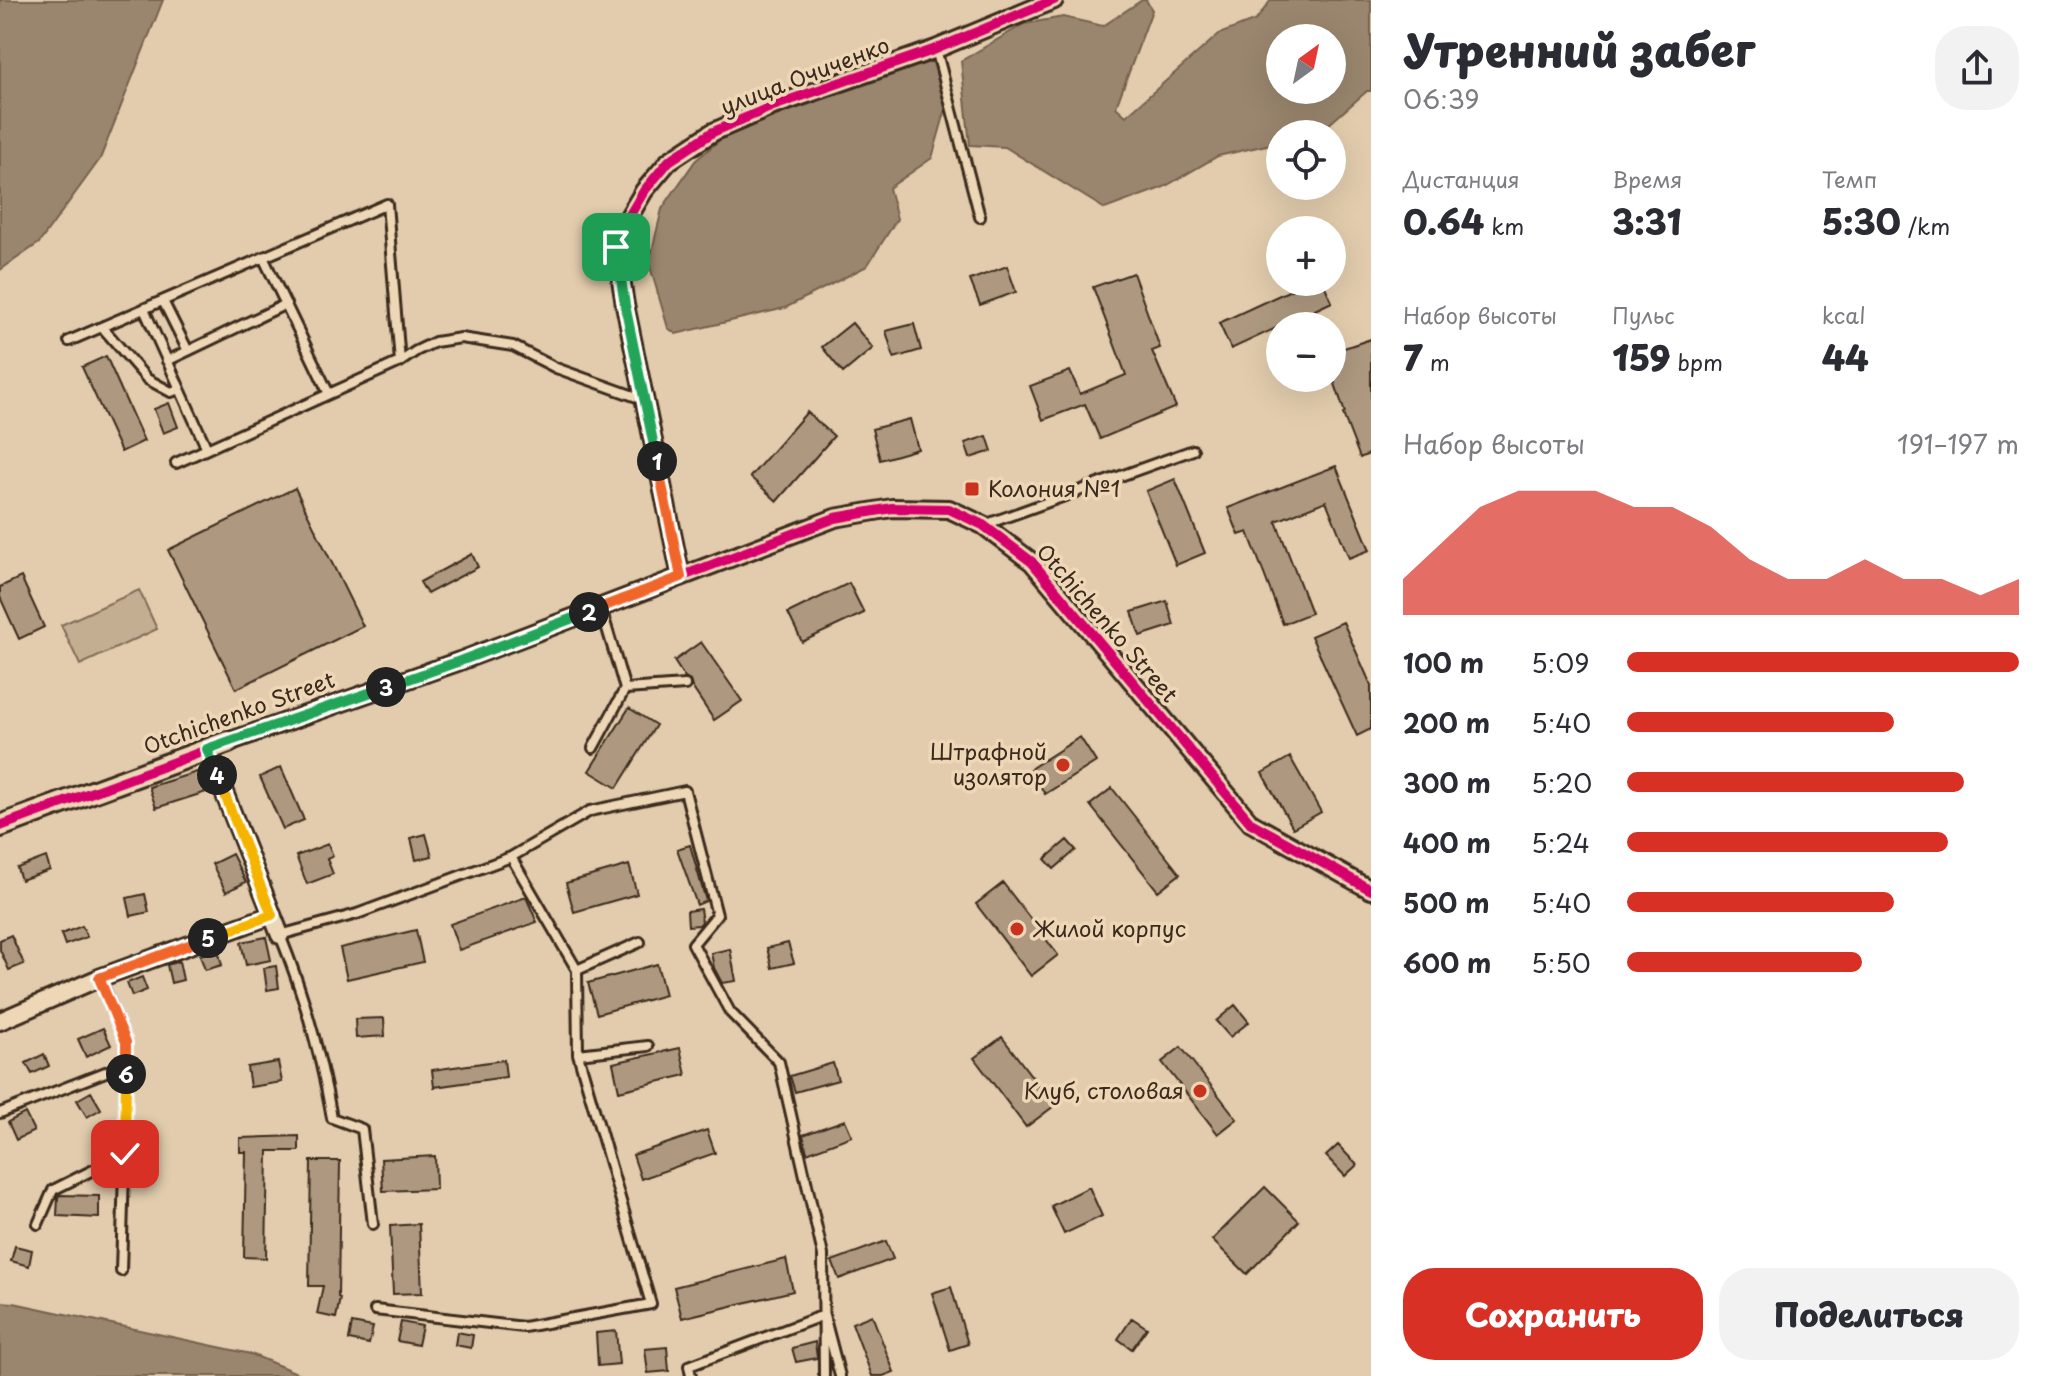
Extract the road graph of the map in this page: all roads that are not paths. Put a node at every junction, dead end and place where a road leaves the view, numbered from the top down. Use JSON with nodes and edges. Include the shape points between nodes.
{"nodes":[{"id":1,"x":1054,"y":0,"type":"edge"},
{"id":2,"x":936,"y":49,"type":"junction"},
{"id":3,"x":980,"y":217,"type":"dead end"},
{"id":4,"x":263,"y":257,"type":"junction"},
{"id":5,"x":163,"y":301,"type":"junction"},
{"id":6,"x":286,"y":304,"type":"junction"},
{"id":7,"x":144,"y":309,"type":"junction"},
{"id":8,"x":102,"y":327,"type":"junction"},
{"id":9,"x":69,"y":341,"type":"dead end"},
{"id":10,"x":188,"y":351,"type":"junction"},
{"id":11,"x":167,"y":361,"type":"junction"},
{"id":12,"x":400,"y":362,"type":"junction"},
{"id":13,"x":180,"y":389,"type":"junction"},
{"id":14,"x":329,"y":394,"type":"junction"},
{"id":15,"x":645,"y":400,"type":"junction"},
{"id":16,"x":207,"y":449,"type":"junction"},
{"id":17,"x":1193,"y":450,"type":"dead end"},
{"id":18,"x":176,"y":463,"type":"dead end"},
{"id":19,"x":983,"y":525,"type":"junction"},
{"id":20,"x":681,"y":577,"type":"junction"},
{"id":21,"x":600,"y":607,"type":"junction"},
{"id":22,"x":685,"y":685,"type":"dead end"},
{"id":23,"x":625,"y":689,"type":"junction"},
{"id":24,"x":228,"y":742,"type":"joint"},
{"id":25,"x":593,"y":748,"type":"dead end"},
{"id":26,"x":207,"y":749,"type":"junction"},
{"id":27,"x":0,"y":826,"type":"edge"},
{"id":28,"x":511,"y":857,"type":"junction"},
{"id":29,"x":1371,"y":890,"type":"edge"},
{"id":30,"x":272,"y":915,"type":"junction"},
{"id":31,"x":280,"y":935,"type":"junction"},
{"id":32,"x":640,"y":942,"type":"dead end"},
{"id":33,"x":577,"y":970,"type":"junction"},
{"id":34,"x":99,"y":978,"type":"junction"},
{"id":35,"x":0,"y":1021,"type":"edge"},
{"id":36,"x":648,"y":1046,"type":"dead end"},
{"id":37,"x":578,"y":1054,"type":"junction"},
{"id":38,"x":126,"y":1064,"type":"junction"},
{"id":39,"x":0,"y":1113,"type":"edge"},
{"id":40,"x":125,"y":1154,"type":"junction"},
{"id":41,"x":38,"y":1224,"type":"dead end"},
{"id":42,"x":373,"y":1224,"type":"dead end"},
{"id":43,"x":121,"y":1271,"type":"dead end"},
{"id":44,"x":375,"y":1310,"type":"dead end"},
{"id":45,"x":824,"y":1315,"type":"junction"},
{"id":46,"x":691,"y":1376,"type":"edge"},
{"id":47,"x":824,"y":1376,"type":"edge"},
{"id":48,"x":840,"y":1376,"type":"edge"}],
"edges":[{"from":1,"to":2,"type":"street","name":"улица Очиченко"},
{"from":2,"to":3,"type":"lane"},
{"from":2,"to":15,"type":"street","name":"улица Очиченко","via":[[713,132],[669,161],[644,191],[616,247]]},
{"from":4,"to":5,"type":"lane"},
{"from":4,"to":6,"type":"lane"},
{"from":4,"to":12,"type":"lane","via":[[387,204]]},
{"from":5,"to":7,"type":"lane"},
{"from":5,"to":10,"type":"lane"},
{"from":6,"to":10,"type":"lane"},
{"from":6,"to":14,"type":"lane"},
{"from":7,"to":8,"type":"lane"},
{"from":7,"to":11,"type":"lane"},
{"from":8,"to":9,"type":"lane"},
{"from":8,"to":13,"type":"lane","via":[[147,379],[171,392]]},
{"from":10,"to":11,"type":"lane"},
{"from":11,"to":13,"type":"lane"},
{"from":12,"to":14,"type":"lane"},
{"from":12,"to":15,"type":"lane","via":[[435,342],[461,338],[513,346],[556,368]]},
{"from":13,"to":16,"type":"lane"},
{"from":14,"to":16,"type":"lane"},
{"from":15,"to":20,"type":"street","name":"улица Очиченко"},
{"from":16,"to":18,"type":"lane"},
{"from":17,"to":19,"type":"lane"},
{"from":19,"to":20,"type":"street","name":"Otchichenko Street","via":[[949,509],[892,508],[835,518]]},
{"from":19,"to":29,"type":"street","name":"Otchichenko Street","via":[[1032,562],[1251,823]]},
{"from":20,"to":21,"type":"street","name":"Otchichenko Street"},
{"from":21,"to":23,"type":"lane"},
{"from":21,"to":24,"type":"street","name":"Otchichenko Street"},
{"from":22,"to":23,"type":"lane"},
{"from":23,"to":25,"type":"lane"},
{"from":24,"to":26,"type":"street","name":"Otchichenko Street"},
{"from":26,"to":27,"type":"street","name":"Otchichenko Street"},
{"from":26,"to":30,"type":"street"},
{"from":28,"to":31,"type":"lane","via":[[357,914]]},
{"from":28,"to":33,"type":"lane"},
{"from":28,"to":45,"type":"lane","via":[[590,811],[685,791],[717,915],[693,944],[730,1012],[779,1062],[823,1255]]},
{"from":30,"to":31,"type":"street"},
{"from":30,"to":34,"type":"street"},
{"from":31,"to":42,"type":"lane","via":[[324,1072],[332,1118],[362,1129]]},
{"from":32,"to":33,"type":"lane"},
{"from":33,"to":37,"type":"lane"},
{"from":34,"to":35,"type":"street"},
{"from":34,"to":38,"type":"lane","via":[[126,1042]]},
{"from":36,"to":37,"type":"lane"},
{"from":37,"to":44,"type":"lane","via":[[651,1304],[524,1327]]},
{"from":38,"to":39,"type":"lane"},
{"from":38,"to":40,"type":"lane"},
{"from":40,"to":41,"type":"lane","via":[[53,1190]]},
{"from":40,"to":43,"type":"lane"},
{"from":45,"to":46,"type":"lane","via":[[689,1366]]},
{"from":45,"to":47,"type":"lane"},
{"from":45,"to":48,"type":"lane"}]}
